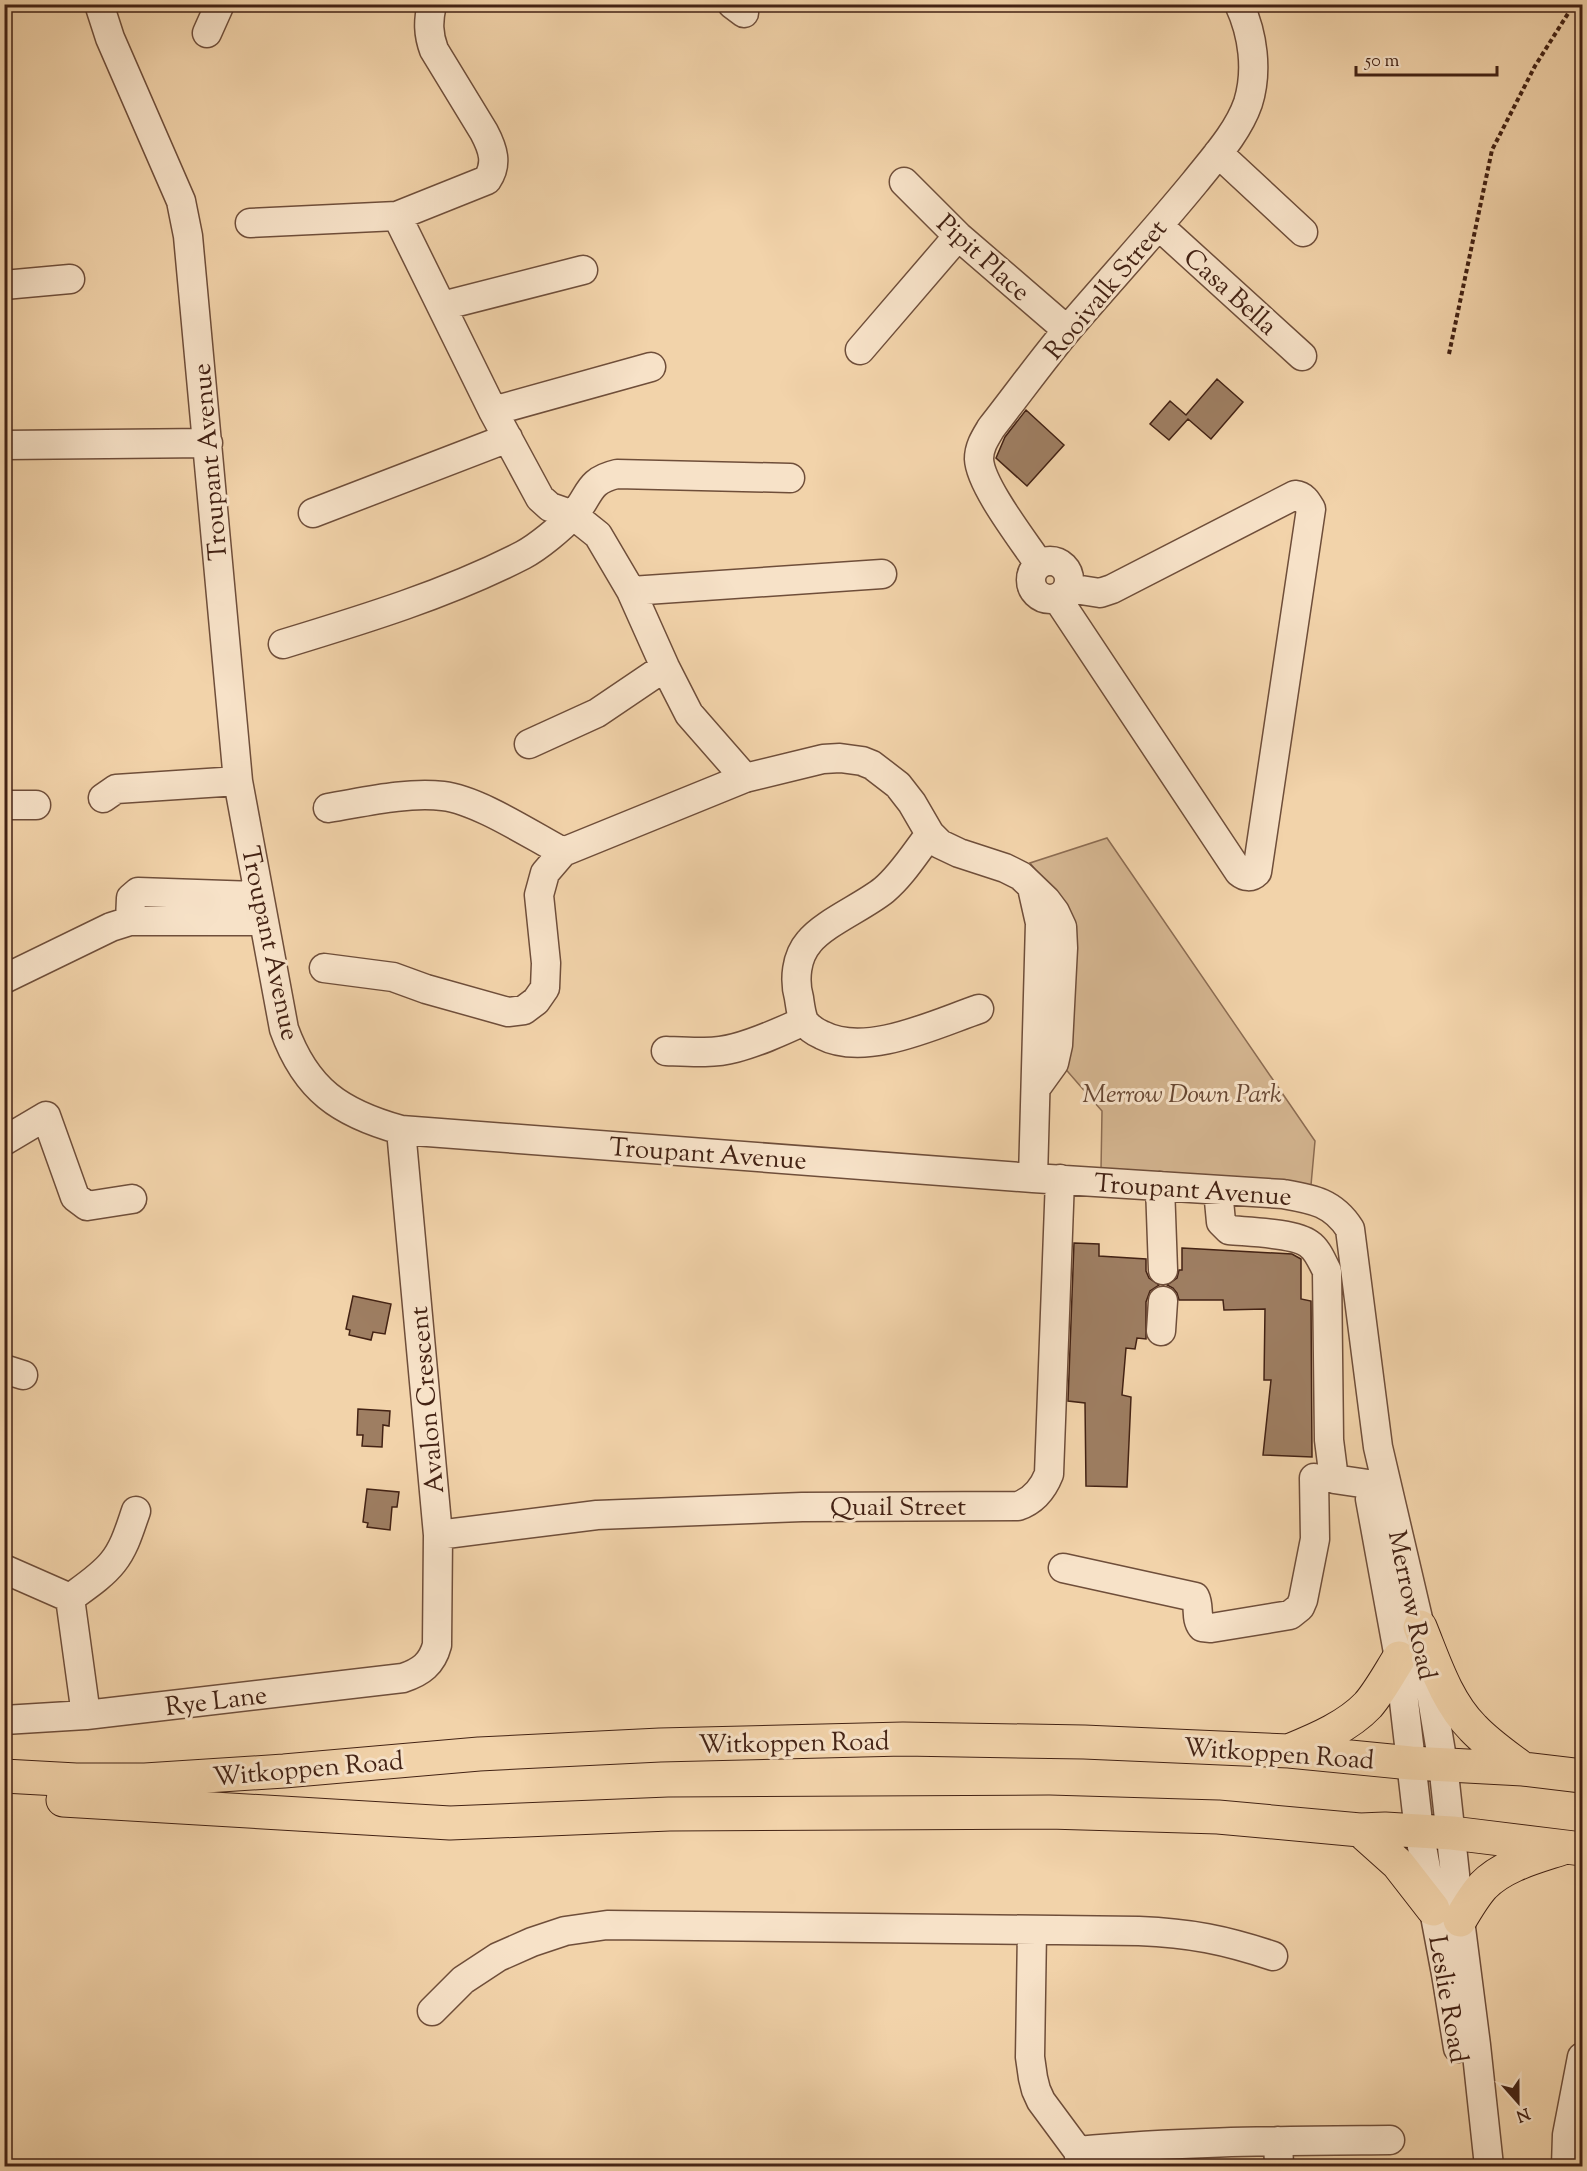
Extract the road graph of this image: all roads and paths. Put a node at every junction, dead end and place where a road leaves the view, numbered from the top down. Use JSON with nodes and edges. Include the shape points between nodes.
{"nodes":[{"id":1,"x":99,"y":4,"type":"edge"},
{"id":2,"x":220,"y":4,"type":"edge"},
{"id":3,"x":432,"y":4,"type":"edge"},
{"id":4,"x":1239,"y":4,"type":"edge"},
{"id":5,"x":1574,"y":4,"type":"edge"},
{"id":6,"x":207,"y":33,"type":"dead end"},
{"id":7,"x":1218,"y":153,"type":"junction"},
{"id":8,"x":904,"y":182,"type":"dead end"},
{"id":9,"x":397,"y":216,"type":"junction"},
{"id":10,"x":250,"y":223,"type":"dead end"},
{"id":11,"x":1159,"y":226,"type":"junction"},
{"id":12,"x":1303,"y":232,"type":"dead end"},
{"id":13,"x":958,"y":236,"type":"junction"},
{"id":14,"x":584,"y":270,"type":"dead end"},
{"id":15,"x":70,"y":279,"type":"dead end"},
{"id":16,"x":4,"y":285,"type":"edge"},
{"id":17,"x":442,"y":306,"type":"junction"},
{"id":18,"x":1067,"y":330,"type":"junction"},
{"id":19,"x":860,"y":350,"type":"dead end"},
{"id":20,"x":1449,"y":354,"type":"dead end"},
{"id":21,"x":1302,"y":356,"type":"dead end"},
{"id":22,"x":651,"y":367,"type":"dead end"},
{"id":23,"x":493,"y":411,"type":"junction"},
{"id":24,"x":508,"y":438,"type":"junction"},
{"id":25,"x":207,"y":444,"type":"junction"},
{"id":26,"x":4,"y":445,"type":"edge"},
{"id":27,"x":790,"y":478,"type":"dead end"},
{"id":28,"x":313,"y":513,"type":"dead end"},
{"id":29,"x":573,"y":515,"type":"junction"},
{"id":30,"x":882,"y":574,"type":"dead end"},
{"id":31,"x":631,"y":591,"type":"junction"},
{"id":32,"x":1062,"y":593,"type":"junction"},
{"id":33,"x":283,"y":644,"type":"dead end"},
{"id":34,"x":665,"y":667,"type":"junction"},
{"id":35,"x":529,"y":744,"type":"dead end"},
{"id":36,"x":745,"y":778,"type":"junction"},
{"id":37,"x":238,"y":781,"type":"junction"},
{"id":38,"x":103,"y":798,"type":"dead end"},
{"id":39,"x":4,"y":805,"type":"edge"},
{"id":40,"x":36,"y":805,"type":"dead end"},
{"id":41,"x":328,"y":808,"type":"dead end"},
{"id":42,"x":930,"y":834,"type":"junction"},
{"id":43,"x":563,"y":852,"type":"junction"},
{"id":44,"x":261,"y":908,"type":"junction"},
{"id":45,"x":324,"y":968,"type":"dead end"},
{"id":46,"x":4,"y":979,"type":"edge"},
{"id":47,"x":979,"y":1009,"type":"dead end"},
{"id":48,"x":804,"y":1021,"type":"junction"},
{"id":49,"x":666,"y":1051,"type":"dead end"},
{"id":50,"x":401,"y":1130,"type":"junction"},
{"id":51,"x":4,"y":1141,"type":"edge"},
{"id":52,"x":1047,"y":1178,"type":"junction"},
{"id":53,"x":1160,"y":1186,"type":"junction"},
{"id":54,"x":1218,"y":1190,"type":"junction"},
{"id":55,"x":132,"y":1199,"type":"dead end"},
{"id":56,"x":1350,"y":1229,"type":"joint"},
{"id":57,"x":1355,"y":1269,"type":"junction"},
{"id":58,"x":1163,"y":1270,"type":"dead end"},
{"id":59,"x":1327,"y":1271,"type":"junction"},
{"id":60,"x":1163,"y":1301,"type":"dead end"},
{"id":61,"x":1161,"y":1331,"type":"dead end"},
{"id":62,"x":1314,"y":1478,"type":"dead end"},
{"id":63,"x":1376,"y":1483,"type":"junction"},
{"id":64,"x":136,"y":1511,"type":"dead end"},
{"id":65,"x":438,"y":1535,"type":"junction"},
{"id":66,"x":1063,"y":1568,"type":"dead end"},
{"id":67,"x":4,"y":1569,"type":"edge"},
{"id":68,"x":70,"y":1598,"type":"junction"},
{"id":69,"x":1420,"y":1627,"type":"junction"},
{"id":70,"x":1399,"y":1658,"type":"junction"},
{"id":71,"x":425,"y":1668,"type":"joint"},
{"id":72,"x":86,"y":1715,"type":"junction"},
{"id":73,"x":4,"y":1720,"type":"edge"},
{"id":74,"x":1289,"y":1751,"type":"junction"},
{"id":75,"x":1411,"y":1763,"type":"junction"},
{"id":76,"x":1443,"y":1764,"type":"junction"},
{"id":77,"x":1523,"y":1769,"type":"junction"},
{"id":78,"x":4,"y":1776,"type":"edge"},
{"id":79,"x":1582,"y":1776,"type":"edge"},
{"id":80,"x":4,"y":1797,"type":"edge"},
{"id":81,"x":1360,"y":1830,"type":"junction"},
{"id":82,"x":1419,"y":1831,"type":"junction"},
{"id":83,"x":1452,"y":1833,"type":"junction"},
{"id":84,"x":1575,"y":1847,"type":"edge"},
{"id":85,"x":1446,"y":1914,"type":"junction"},
{"id":86,"x":1032,"y":1930,"type":"junction"},
{"id":87,"x":1273,"y":1956,"type":"dead end"},
{"id":88,"x":432,"y":2011,"type":"dead end"},
{"id":89,"x":1582,"y":2057,"type":"edge"},
{"id":90,"x":1390,"y":2140,"type":"dead end"},
{"id":91,"x":1279,"y":2154,"type":"edge"},
{"id":92,"x":1079,"y":2159,"type":"edge"},
{"id":93,"x":1479,"y":2166,"type":"edge"},
{"id":94,"x":1489,"y":2166,"type":"edge"},
{"id":95,"x":1566,"y":2166,"type":"edge"}],
"edges":[{"from":1,"to":25,"type":"street","name":"Troupant Avenue","via":[[185,217]]},
{"from":2,"to":6,"type":"street"},
{"from":3,"to":9,"type":"street","via":[[429,38],[484,132],[493,154],[493,167],[487,180]]},
{"from":4,"to":7,"type":"street","name":"Rooivalk Street","via":[[1252,49],[1251,88],[1240,120]]},
{"from":5,"to":20,"type":"path","via":[[1535,66],[1492,150]]},
{"from":7,"to":11,"type":"street","name":"Rooivalk Street"},
{"from":7,"to":12,"type":"street"},
{"from":8,"to":13,"type":"street","name":"Pipit Place"},
{"from":9,"to":10,"type":"street"},
{"from":9,"to":17,"type":"street"},
{"from":11,"to":18,"type":"street","name":"Rooivalk Street"},
{"from":11,"to":21,"type":"street","name":"Casa Bella"},
{"from":13,"to":18,"type":"street","name":"Pipit Place"},
{"from":13,"to":19,"type":"street"},
{"from":14,"to":17,"type":"street"},
{"from":15,"to":16,"type":"street"},
{"from":17,"to":23,"type":"street"},
{"from":18,"to":32,"type":"street","name":"Rooivalk Street","via":[[991,428],[979,459],[984,482],[1040,564],[1053,561],[1062,566],[1069,578]]},
{"from":22,"to":23,"type":"street"},
{"from":23,"to":24,"type":"street"},
{"from":24,"to":28,"type":"street"},
{"from":24,"to":29,"type":"street","via":[[542,501]]},
{"from":25,"to":26,"type":"street"},
{"from":25,"to":37,"type":"street","name":"Troupant Avenue"},
{"from":27,"to":29,"type":"street","via":[[617,474],[603,477],[592,486]]},
{"from":29,"to":31,"type":"street","via":[[598,535]]},
{"from":29,"to":33,"type":"street","via":[[524,554],[443,591]]},
{"from":30,"to":31,"type":"street"},
{"from":31,"to":34,"type":"street"},
{"from":32,"to":32,"type":"street","via":[[1112,590],[1295,495],[1308,503],[1311,509],[1254,875],[1239,872]]},
{"from":34,"to":35,"type":"street","via":[[597,713]]},
{"from":34,"to":36,"type":"street","via":[[694,721]]},
{"from":36,"to":42,"type":"street","via":[[823,759],[862,760],[898,785]]},
{"from":36,"to":43,"type":"street"},
{"from":37,"to":38,"type":"street","via":[[116,789]]},
{"from":37,"to":44,"type":"street","name":"Troupant Avenue"},
{"from":39,"to":40,"type":"street"},
{"from":41,"to":43,"type":"street","via":[[413,795],[444,796],[472,804]]},
{"from":42,"to":48,"type":"street","via":[[884,890],[807,944],[796,976]]},
{"from":42,"to":52,"type":"street","name":"Quail Street","via":[[950,849],[1021,876],[1046,900],[1062,927],[1058,1045],[1054,1063],[1036,1088]]},
{"from":43,"to":45,"type":"street","via":[[545,873],[539,895],[545,988],[524,1010],[508,1012],[393,977]]},
{"from":44,"to":46,"type":"street","via":[[130,921]]},
{"from":44,"to":50,"type":"street","name":"Troupant Avenue","via":[[284,1029],[300,1063],[331,1100],[370,1122]]},
{"from":47,"to":48,"type":"street","via":[[894,1038],[862,1043],[826,1037]]},
{"from":48,"to":49,"type":"street","via":[[734,1048]]},
{"from":50,"to":52,"type":"street","name":"Troupant Avenue"},
{"from":50,"to":65,"type":"street","name":"Avalon Crescent"},
{"from":51,"to":55,"type":"street","via":[[46,1116],[75,1197],[87,1206]]},
{"from":52,"to":53,"type":"street","name":"Troupant Avenue"},
{"from":52,"to":65,"type":"street","name":"Quail Street","via":[[1049,1474],[1042,1489],[1026,1503],[597,1515]]},
{"from":53,"to":54,"type":"street","name":"Troupant Avenue"},
{"from":53,"to":58,"type":"street"},
{"from":54,"to":56,"type":"street","name":"Troupant Avenue","via":[[1311,1199],[1327,1205]]},
{"from":54,"to":59,"type":"street","via":[[1221,1222],[1227,1228],[1308,1243]]},
{"from":56,"to":57,"type":"street","name":"Merrow Road"},
{"from":57,"to":59,"type":"street"},
{"from":57,"to":63,"type":"street","name":"Merrow Road","via":[[1378,1447]]},
{"from":59,"to":63,"type":"street","via":[[1329,1440],[1334,1479]]},
{"from":60,"to":61,"type":"street"},
{"from":62,"to":66,"type":"street","via":[[1314,1539],[1303,1600],[1290,1614],[1202,1628],[1195,1597]]},
{"from":63,"to":69,"type":"street","name":"Merrow Road"},
{"from":63,"to":70,"type":"street","name":"Merrow Road"},
{"from":64,"to":68,"type":"street","via":[[113,1562]]},
{"from":65,"to":71,"type":"street","name":"Avalon Crescent","via":[[437,1645]]},
{"from":67,"to":68,"type":"street"},
{"from":68,"to":72,"type":"street"},
{"from":69,"to":76,"type":"street","name":"Merrow Road"},
{"from":69,"to":77,"type":"main road","via":[[1460,1713],[1483,1738]]},
{"from":70,"to":74,"type":"main road","via":[[1358,1715]]},
{"from":70,"to":75,"type":"street","name":"Merrow Road"},
{"from":71,"to":72,"type":"street","name":"Rye Lane","via":[[403,1678]]},
{"from":72,"to":73,"type":"street","name":"Rye Lane"},
{"from":74,"to":75,"type":"main road","name":"Witkoppen Road"},
{"from":74,"to":78,"type":"main road","name":"Witkoppen Road","via":[[891,1739],[660,1744],[478,1754],[145,1780]]},
{"from":75,"to":76,"type":"main road","name":"Witkoppen Road"},
{"from":75,"to":82,"type":"street","name":"Merrow Road"},
{"from":76,"to":77,"type":"main road","name":"Witkoppen Road"},
{"from":76,"to":83,"type":"street","name":"Merrow Road"},
{"from":77,"to":79,"type":"main road","name":"Witkoppen Road"},
{"from":80,"to":81,"type":"main road","name":"Witkoppen Road","via":[[415,1823],[669,1814],[1049,1812],[1218,1817]]},
{"from":81,"to":82,"type":"main road","name":"Witkoppen Road"},
{"from":81,"to":85,"type":"main road"},
{"from":82,"to":83,"type":"main road","name":"Witkoppen Road"},
{"from":82,"to":85,"type":"street","name":"Leslie Road"},
{"from":83,"to":84,"type":"main road","name":"Witkoppen Road"},
{"from":83,"to":85,"type":"street","name":"Leslie Road"},
{"from":84,"to":85,"type":"main road","via":[[1493,1877],[1474,1897]]},
{"from":85,"to":93,"type":"street","name":"Leslie Road"},
{"from":85,"to":94,"type":"street","name":"Leslie Road","via":[[1476,2045]]},
{"from":86,"to":87,"type":"street","via":[[1170,1932],[1205,1936]]},
{"from":86,"to":88,"type":"street","via":[[607,1925],[565,1931],[498,1957],[463,1980]]},
{"from":86,"to":92,"type":"street","via":[[1033,2078],[1041,2101]]},
{"from":89,"to":95,"type":"street","via":[[1567,2135]]},
{"from":90,"to":91,"type":"street"},
{"from":91,"to":92,"type":"street","via":[[1131,2146]]}]}
